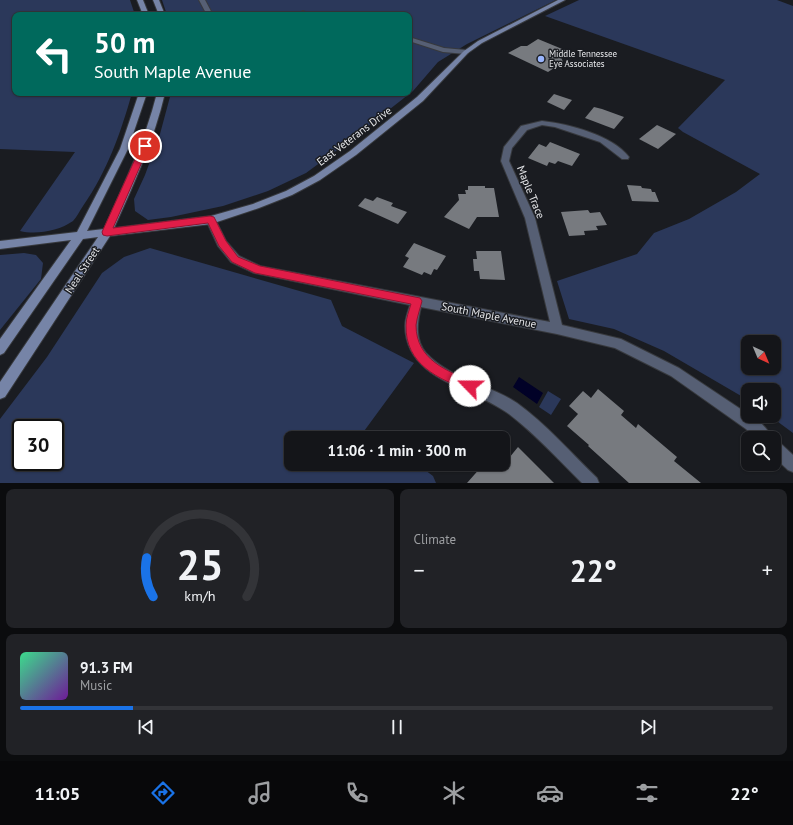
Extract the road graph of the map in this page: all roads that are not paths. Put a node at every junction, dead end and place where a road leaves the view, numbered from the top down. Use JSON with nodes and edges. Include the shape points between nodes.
{"nodes":[{"id":1,"x":140,"y":0,"type":"edge"},
{"id":2,"x":156,"y":0,"type":"edge"},
{"id":3,"x":202,"y":0,"type":"edge"},
{"id":4,"x":562,"y":0,"type":"edge"},
{"id":5,"x":145,"y":12,"type":"edge"},
{"id":6,"x":161,"y":12,"type":"edge"},
{"id":7,"x":208,"y":12,"type":"edge"},
{"id":8,"x":412,"y":41,"type":"edge"},
{"id":9,"x":466,"y":52,"type":"junction"},
{"id":10,"x":142,"y":96,"type":"edge"},
{"id":11,"x":161,"y":96,"type":"edge"},
{"id":12,"x":624,"y":157,"type":"dead end"},
{"id":13,"x":210,"y":220,"type":"junction"},
{"id":14,"x":107,"y":232,"type":"junction"},
{"id":15,"x":80,"y":235,"type":"junction"},
{"id":16,"x":0,"y":245,"type":"edge"},
{"id":17,"x":417,"y":301,"type":"junction"},
{"id":18,"x":557,"y":329,"type":"junction"},
{"id":19,"x":0,"y":349,"type":"edge"},
{"id":20,"x":0,"y":393,"type":"edge"},
{"id":21,"x":758,"y":431,"type":"edge"},
{"id":22,"x":781,"y":454,"type":"edge"},
{"id":23,"x":793,"y":466,"type":"edge"},
{"id":24,"x":592,"y":483,"type":"edge"}],
"edges":[{"from":1,"to":5,"type":"main road"},
{"from":2,"to":6,"type":"main road"},
{"from":3,"to":7,"type":"street"},
{"from":4,"to":9,"type":"main road","name":"East Veterans Drive","via":[[480,42]]},
{"from":8,"to":9,"type":"street","via":[[443,50]]},
{"from":9,"to":13,"type":"main road","name":"East Veterans Drive","via":[[408,109],[317,178],[256,206]]},
{"from":10,"to":15,"type":"main road","name":"Neal Street","via":[[124,149]]},
{"from":11,"to":14,"type":"main road","name":"Neal Street","via":[[140,160]]},
{"from":12,"to":18,"type":"street","name":"Maple Trace","via":[[603,140],[542,123],[524,128],[508,147],[505,161],[530,218]]},
{"from":13,"to":14,"type":"main road","name":"East Veterans Drive"},
{"from":13,"to":17,"type":"street","name":"South Maple Avenue","via":[[222,243],[235,259],[258,270]]},
{"from":14,"to":15,"type":"main road"},
{"from":14,"to":20,"type":"main road","name":"Neal Street"},
{"from":15,"to":16,"type":"main road"},
{"from":15,"to":19,"type":"main road","name":"Neal Street"},
{"from":17,"to":18,"type":"street","name":"South Maple Avenue"},
{"from":17,"to":24,"type":"street","via":[[411,324],[412,340],[422,359],[439,373],[490,394],[512,408]]},
{"from":18,"to":21,"type":"street","name":"South Maple Avenue","via":[[617,342],[675,372]]},
{"from":22,"to":23,"type":"street"}]}
